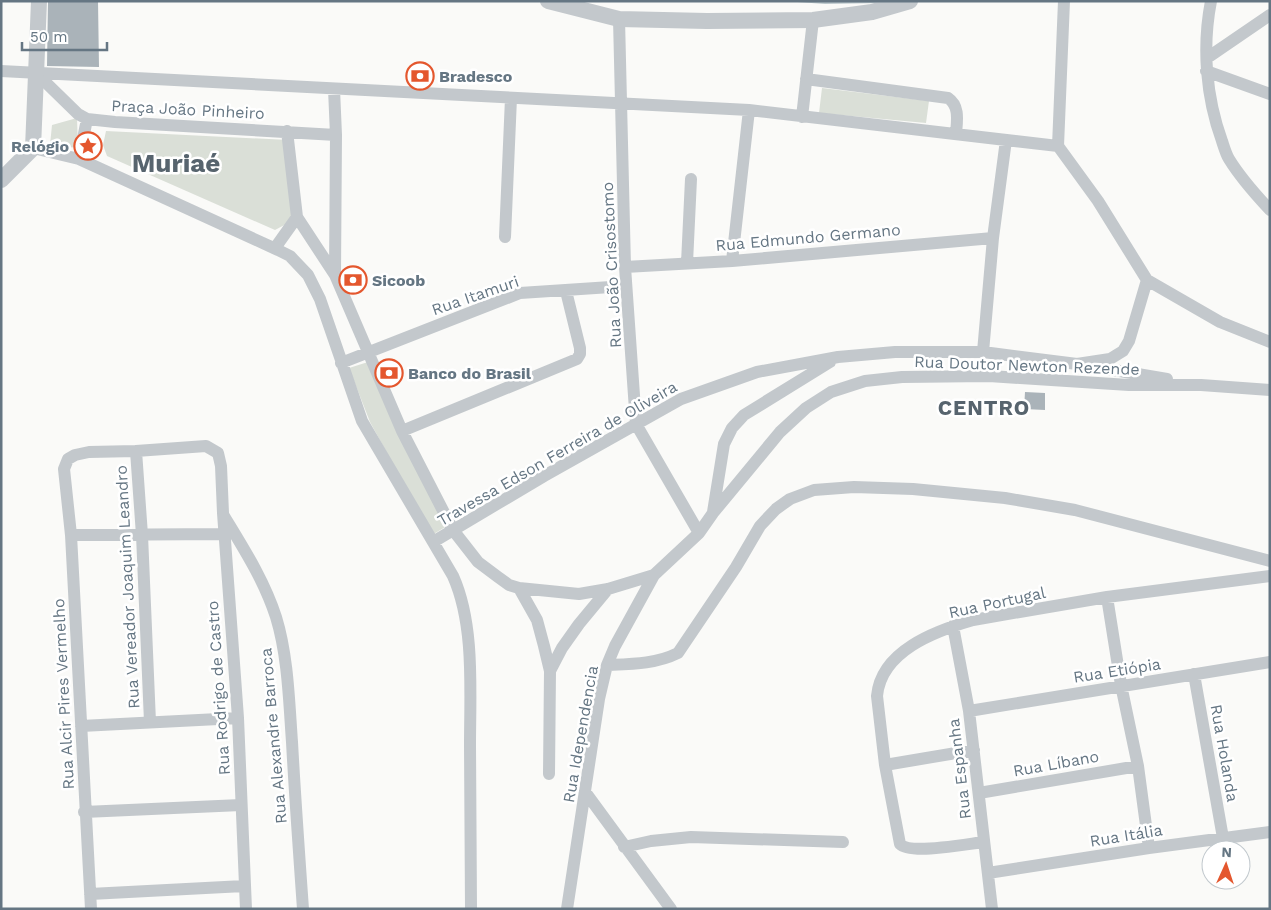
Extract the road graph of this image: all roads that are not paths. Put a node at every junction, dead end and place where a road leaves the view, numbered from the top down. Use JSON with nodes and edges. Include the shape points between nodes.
{"nodes":[{"id":1,"x":39,"y":1,"type":"edge"},
{"id":2,"x":548,"y":1,"type":"edge"},
{"id":3,"x":910,"y":1,"type":"edge"},
{"id":4,"x":1064,"y":1,"type":"edge"},
{"id":5,"x":1211,"y":1,"type":"edge"},
{"id":6,"x":1270,"y":15,"type":"edge"},
{"id":7,"x":619,"y":19,"type":"junction"},
{"id":8,"x":813,"y":20,"type":"junction"},
{"id":9,"x":1206,"y":65,"type":"junction"},
{"id":10,"x":1,"y":71,"type":"edge"},
{"id":11,"x":36,"y":73,"type":"junction"},
{"id":12,"x":806,"y":79,"type":"junction"},
{"id":13,"x":334,"y":89,"type":"junction"},
{"id":14,"x":1270,"y":94,"type":"edge"},
{"id":15,"x":511,"y":98,"type":"junction"},
{"id":16,"x":621,"y":104,"type":"junction"},
{"id":17,"x":749,"y":110,"type":"junction"},
{"id":18,"x":802,"y":117,"type":"junction"},
{"id":19,"x":87,"y":119,"type":"junction"},
{"id":20,"x":287,"y":131,"type":"junction"},
{"id":21,"x":956,"y":134,"type":"junction"},
{"id":22,"x":336,"y":135,"type":"junction"},
{"id":23,"x":1006,"y":140,"type":"junction"},
{"id":24,"x":1058,"y":146,"type":"junction"},
{"id":25,"x":33,"y":148,"type":"junction"},
{"id":26,"x":79,"y":160,"type":"junction"},
{"id":27,"x":691,"y":179,"type":"dead end"},
{"id":28,"x":1,"y":180,"type":"edge"},
{"id":29,"x":1270,"y":210,"type":"edge"},
{"id":30,"x":297,"y":216,"type":"junction"},
{"id":31,"x":505,"y":237,"type":"dead end"},
{"id":32,"x":993,"y":238,"type":"junction"},
{"id":33,"x":275,"y":248,"type":"junction"},
{"id":34,"x":732,"y":260,"type":"junction"},
{"id":35,"x":687,"y":262,"type":"junction"},
{"id":36,"x":625,"y":267,"type":"junction"},
{"id":37,"x":336,"y":275,"type":"junction"},
{"id":38,"x":1147,"y":280,"type":"junction"},
{"id":39,"x":626,"y":286,"type":"junction"},
{"id":40,"x":566,"y":291,"type":"junction"},
{"id":41,"x":1270,"y":342,"type":"edge"},
{"id":42,"x":370,"y":352,"type":"junction"},
{"id":43,"x":983,"y":352,"type":"junction"},
{"id":44,"x":838,"y":357,"type":"junction"},
{"id":45,"x":341,"y":363,"type":"junction"},
{"id":46,"x":1077,"y":364,"type":"junction"},
{"id":47,"x":1201,"y":385,"type":"junction"},
{"id":48,"x":1270,"y":390,"type":"edge"},
{"id":49,"x":636,"y":424,"type":"junction"},
{"id":50,"x":402,"y":431,"type":"junction"},
{"id":51,"x":136,"y":451,"type":"junction"},
{"id":52,"x":223,"y":513,"type":"junction"},
{"id":53,"x":713,"y":513,"type":"junction"},
{"id":54,"x":453,"y":530,"type":"junction"},
{"id":55,"x":699,"y":533,"type":"junction"},
{"id":56,"x":224,"y":534,"type":"junction"},
{"id":57,"x":71,"y":535,"type":"junction"},
{"id":58,"x":142,"y":535,"type":"junction"},
{"id":59,"x":433,"y":542,"type":"junction"},
{"id":60,"x":1270,"y":552,"type":"edge"},
{"id":61,"x":1256,"y":557,"type":"junction"},
{"id":62,"x":1270,"y":562,"type":"edge"},
{"id":63,"x":654,"y":575,"type":"junction"},
{"id":64,"x":1270,"y":576,"type":"edge"},
{"id":65,"x":519,"y":588,"type":"junction"},
{"id":66,"x":608,"y":589,"type":"junction"},
{"id":67,"x":1107,"y":597,"type":"junction"},
{"id":68,"x":953,"y":626,"type":"junction"},
{"id":69,"x":1270,"y":662,"type":"edge"},
{"id":70,"x":607,"y":665,"type":"junction"},
{"id":71,"x":550,"y":671,"type":"junction"},
{"id":72,"x":1194,"y":674,"type":"junction"},
{"id":73,"x":1121,"y":685,"type":"junction"},
{"id":74,"x":969,"y":711,"type":"junction"},
{"id":75,"x":238,"y":718,"type":"junction"},
{"id":76,"x":150,"y":722,"type":"junction"},
{"id":77,"x":81,"y":726,"type":"junction"},
{"id":78,"x":974,"y":750,"type":"junction"},
{"id":79,"x":885,"y":765,"type":"junction"},
{"id":80,"x":1138,"y":766,"type":"junction"},
{"id":81,"x":549,"y":774,"type":"dead end"},
{"id":82,"x":586,"y":793,"type":"junction"},
{"id":83,"x":980,"y":793,"type":"junction"},
{"id":84,"x":241,"y":805,"type":"junction"},
{"id":85,"x":84,"y":812,"type":"junction"},
{"id":86,"x":1270,"y":832,"type":"edge"},
{"id":87,"x":1224,"y":838,"type":"junction"},
{"id":88,"x":843,"y":842,"type":"dead end"},
{"id":89,"x":984,"y":842,"type":"junction"},
{"id":90,"x":624,"y":847,"type":"junction"},
{"id":91,"x":1149,"y":848,"type":"junction"},
{"id":92,"x":988,"y":873,"type":"junction"},
{"id":93,"x":244,"y":886,"type":"junction"},
{"id":94,"x":90,"y":894,"type":"junction"},
{"id":95,"x":91,"y":909,"type":"edge"},
{"id":96,"x":246,"y":909,"type":"edge"},
{"id":97,"x":303,"y":909,"type":"edge"},
{"id":98,"x":471,"y":909,"type":"edge"},
{"id":99,"x":567,"y":909,"type":"edge"},
{"id":100,"x":671,"y":909,"type":"edge"},
{"id":101,"x":992,"y":909,"type":"edge"}],
"edges":[{"from":1,"to":11,"type":"street"},
{"from":2,"to":7,"type":"street"},
{"from":3,"to":8,"type":"street","via":[[872,12]]},
{"from":4,"to":24,"type":"street"},
{"from":5,"to":9,"type":"street","via":[[1207,20]]},
{"from":6,"to":9,"type":"street"},
{"from":7,"to":8,"type":"street"},
{"from":7,"to":16,"type":"street","name":"Rua João Crisostomo"},
{"from":8,"to":12,"type":"street"},
{"from":9,"to":14,"type":"street"},
{"from":9,"to":29,"type":"street","via":[[1216,126],[1228,158]]},
{"from":10,"to":11,"type":"street"},
{"from":11,"to":13,"type":"street"},
{"from":11,"to":19,"type":"street","name":"Praça João Pinheiro","via":[[70,109]]},
{"from":11,"to":25,"type":"street"},
{"from":12,"to":18,"type":"street"},
{"from":12,"to":21,"type":"street","via":[[948,98],[956,106]]},
{"from":13,"to":15,"type":"street"},
{"from":13,"to":22,"type":"street"},
{"from":15,"to":16,"type":"street"},
{"from":15,"to":31,"type":"street"},
{"from":16,"to":17,"type":"street"},
{"from":16,"to":36,"type":"street","name":"Rua João Crisostomo"},
{"from":17,"to":18,"type":"street"},
{"from":17,"to":34,"type":"street"},
{"from":18,"to":21,"type":"street"},
{"from":19,"to":20,"type":"street","name":"Praça João Pinheiro"},
{"from":19,"to":26,"type":"street","name":"Praça João Pinheiro"},
{"from":20,"to":22,"type":"street","name":"Praça João Pinheiro"},
{"from":20,"to":30,"type":"street","name":"Praça João Pinheiro"},
{"from":21,"to":23,"type":"street"},
{"from":22,"to":37,"type":"street"},
{"from":23,"to":24,"type":"street"},
{"from":23,"to":32,"type":"street"},
{"from":24,"to":38,"type":"street","via":[[1098,201]]},
{"from":25,"to":26,"type":"street"},
{"from":25,"to":28,"type":"street"},
{"from":26,"to":33,"type":"street"},
{"from":27,"to":35,"type":"street"},
{"from":30,"to":33,"type":"street"},
{"from":30,"to":37,"type":"street","name":"Praça João Pinheiro"},
{"from":32,"to":34,"type":"street","name":"Rua Edmundo Germano"},
{"from":32,"to":43,"type":"street"},
{"from":33,"to":45,"type":"street","via":[[290,256],[308,275],[320,299]]},
{"from":34,"to":35,"type":"street","name":"Rua Edmundo Germano"},
{"from":35,"to":36,"type":"street","name":"Rua Edmundo Germano"},
{"from":36,"to":39,"type":"street","name":"Rua João Crisostomo"},
{"from":37,"to":42,"type":"street"},
{"from":38,"to":41,"type":"street","via":[[1220,322]]},
{"from":38,"to":46,"type":"street","name":"Travessa Edson Ferreira de Oliveira","via":[[1123,351],[1110,359]]},
{"from":39,"to":40,"type":"street","name":"Rua Itamuri"},
{"from":39,"to":49,"type":"street","name":"Rua João Crisostomo"},
{"from":40,"to":42,"type":"street","name":"Rua Itamuri","via":[[520,293]]},
{"from":40,"to":50,"type":"street","via":[[580,354],[577,360]]},
{"from":42,"to":45,"type":"street","name":"Rua Itamuri"},
{"from":42,"to":50,"type":"street"},
{"from":43,"to":44,"type":"street","name":"Travessa Edson Ferreira de Oliveira","via":[[895,352]]},
{"from":43,"to":46,"type":"street","name":"Travessa Edson Ferreira de Oliveira"},
{"from":44,"to":49,"type":"street","name":"Travessa Edson Ferreira de Oliveira","via":[[757,372],[726,382],[681,399]]},
{"from":44,"to":53,"type":"street","via":[[744,415],[732,428],[724,444]]},
{"from":45,"to":59,"type":"street","via":[[362,422]]},
{"from":46,"to":47,"type":"street"},
{"from":47,"to":48,"type":"street","name":"Rua Doutor Newton Rezende"},
{"from":47,"to":53,"type":"street","name":"Rua Doutor Newton Rezende","via":[[1129,385],[989,376],[902,377],[866,381],[830,392],[806,408],[780,432]]},
{"from":49,"to":54,"type":"street","name":"Travessa Edson Ferreira de Oliveira"},
{"from":49,"to":55,"type":"street"},
{"from":50,"to":54,"type":"street"},
{"from":51,"to":52,"type":"street","name":"Rua Rodrigo de Castro","via":[[206,446],[218,453]]},
{"from":51,"to":57,"type":"street","name":"Rua Alcir Pires Vermelho","via":[[89,452],[75,455],[66,462]]},
{"from":51,"to":58,"type":"street","name":"Rua Vereador Joaquim Leandro"},
{"from":52,"to":56,"type":"street","name":"Rua Rodrigo de Castro"},
{"from":52,"to":97,"type":"street","name":"Rua Alexandre Barroca","via":[[260,577],[282,646],[288,686]]},
{"from":53,"to":55,"type":"street","name":"Rua Doutor Newton Rezende"},
{"from":54,"to":59,"type":"street","name":"Travessa Edson Ferreira de Oliveira"},
{"from":54,"to":65,"type":"street","via":[[478,562],[509,585]]},
{"from":55,"to":63,"type":"street","name":"Rua Doutor Newton Rezende"},
{"from":56,"to":58,"type":"street"},
{"from":56,"to":75,"type":"street","name":"Rua Rodrigo de Castro"},
{"from":57,"to":58,"type":"street"},
{"from":57,"to":77,"type":"street","name":"Rua Alcir Pires Vermelho"},
{"from":58,"to":76,"type":"street","name":"Rua Vereador Joaquim Leandro"},
{"from":59,"to":98,"type":"street","via":[[453,576],[464,607],[470,680]]},
{"from":60,"to":61,"type":"street"},
{"from":61,"to":62,"type":"street"},
{"from":61,"to":70,"type":"street","via":[[1075,510],[1004,498],[913,489],[854,487],[814,490],[790,499],[760,526],[678,652],[651,663]]},
{"from":63,"to":66,"type":"street"},
{"from":63,"to":70,"type":"street","name":"Rua Idependencia"},
{"from":64,"to":67,"type":"street","name":"Rua Portugal"},
{"from":65,"to":66,"type":"street","via":[[579,594]]},
{"from":65,"to":71,"type":"street","via":[[536,620]]},
{"from":66,"to":71,"type":"street","via":[[562,648]]},
{"from":67,"to":68,"type":"street","name":"Rua Portugal"},
{"from":67,"to":73,"type":"street"},
{"from":68,"to":74,"type":"street","name":"Rua Espanha"},
{"from":68,"to":79,"type":"street","name":"Rua Portugal","via":[[920,641],[896,659],[882,675],[877,696]]},
{"from":69,"to":72,"type":"street","name":"Rua Etiópia"},
{"from":70,"to":82,"type":"street","name":"Rua Idependencia"},
{"from":71,"to":81,"type":"street"},
{"from":72,"to":73,"type":"street","name":"Rua Etiópia"},
{"from":72,"to":87,"type":"street","name":"Rua Holanda"},
{"from":73,"to":74,"type":"street","name":"Rua Etiópia"},
{"from":73,"to":80,"type":"street"},
{"from":74,"to":78,"type":"street","name":"Rua Espanha"},
{"from":75,"to":76,"type":"street"},
{"from":75,"to":84,"type":"street","name":"Rua Rodrigo de Castro"},
{"from":76,"to":77,"type":"street"},
{"from":77,"to":85,"type":"street","name":"Rua Alcir Pires Vermelho"},
{"from":78,"to":79,"type":"street"},
{"from":78,"to":83,"type":"street","name":"Rua Espanha"},
{"from":79,"to":89,"type":"street","name":"Rua Portugal","via":[[903,848],[918,850]]},
{"from":80,"to":83,"type":"street","name":"Rua Líbano"},
{"from":80,"to":91,"type":"street"},
{"from":82,"to":90,"type":"street"},
{"from":82,"to":99,"type":"street","name":"Rua Idependencia"},
{"from":83,"to":89,"type":"street","name":"Rua Espanha"},
{"from":84,"to":85,"type":"street"},
{"from":84,"to":93,"type":"street","name":"Rua Rodrigo de Castro"},
{"from":85,"to":94,"type":"street","name":"Rua Alcir Pires Vermelho"},
{"from":86,"to":87,"type":"street","name":"Rua Itália"},
{"from":87,"to":91,"type":"street","name":"Rua Itália"},
{"from":88,"to":90,"type":"street","via":[[691,838]]},
{"from":89,"to":92,"type":"street","name":"Rua Espanha"},
{"from":90,"to":100,"type":"street"},
{"from":91,"to":92,"type":"street","name":"Rua Itália"},
{"from":92,"to":101,"type":"street","name":"Rua Espanha"},
{"from":93,"to":94,"type":"street"},
{"from":93,"to":96,"type":"street","name":"Rua Rodrigo de Castro"},
{"from":94,"to":95,"type":"street","name":"Rua Alcir Pires Vermelho"}]}
